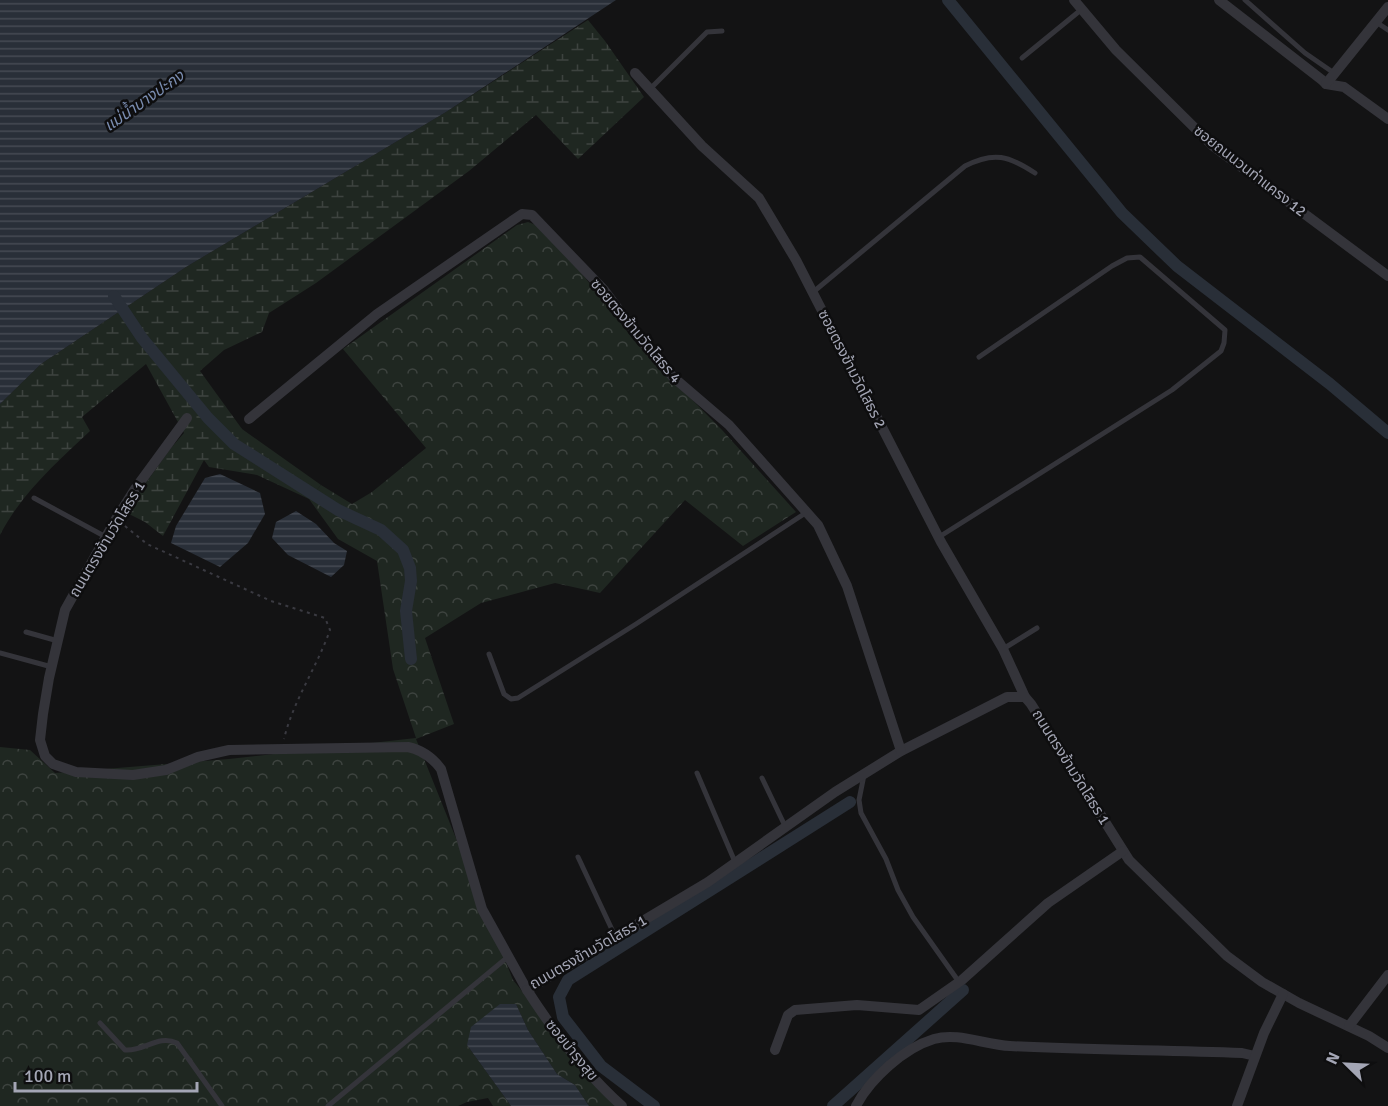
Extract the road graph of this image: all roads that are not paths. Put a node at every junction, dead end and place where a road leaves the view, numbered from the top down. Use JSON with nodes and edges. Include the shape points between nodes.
{"nodes":[{"id":1,"x":1219,"y":0,"type":"edge"},
{"id":2,"x":1245,"y":0,"type":"edge"},
{"id":3,"x":1078,"y":4,"type":"edge"},
{"id":4,"x":1388,"y":7,"type":"edge"},
{"id":5,"x":1376,"y":22,"type":"junction"},
{"id":6,"x":1388,"y":30,"type":"edge"},
{"id":7,"x":722,"y":31,"type":"dead end"},
{"id":8,"x":1022,"y":58,"type":"dead end"},
{"id":9,"x":635,"y":73,"type":"dead end"},
{"id":10,"x":1335,"y":74,"type":"junction"},
{"id":11,"x":1326,"y":84,"type":"junction"},
{"id":12,"x":650,"y":89,"type":"junction"},
{"id":13,"x":1388,"y":119,"type":"edge"},
{"id":14,"x":1035,"y":173,"type":"dead end"},
{"id":15,"x":1388,"y":276,"type":"edge"},
{"id":16,"x":813,"y":293,"type":"junction"},
{"id":17,"x":979,"y":357,"type":"dead end"},
{"id":18,"x":187,"y":418,"type":"dead end"},
{"id":19,"x":249,"y":419,"type":"dead end"},
{"id":20,"x":34,"y":498,"type":"dead end"},
{"id":21,"x":807,"y":512,"type":"junction"},
{"id":22,"x":106,"y":537,"type":"junction"},
{"id":23,"x":939,"y":537,"type":"junction"},
{"id":24,"x":1037,"y":628,"type":"dead end"},
{"id":25,"x":26,"y":632,"type":"dead end"},
{"id":26,"x":58,"y":641,"type":"junction"},
{"id":27,"x":1003,"y":649,"type":"junction"},
{"id":28,"x":0,"y":653,"type":"edge"},
{"id":29,"x":489,"y":654,"type":"dead end"},
{"id":30,"x":52,"y":667,"type":"junction"},
{"id":31,"x":1025,"y":697,"type":"junction"},
{"id":32,"x":902,"y":751,"type":"junction"},
{"id":33,"x":697,"y":773,"type":"dead end"},
{"id":34,"x":864,"y":774,"type":"junction"},
{"id":35,"x":762,"y":778,"type":"dead end"},
{"id":36,"x":785,"y":826,"type":"junction"},
{"id":37,"x":1123,"y":851,"type":"junction"},
{"id":38,"x":578,"y":857,"type":"dead end"},
{"id":39,"x":735,"y":862,"type":"junction"},
{"id":40,"x":615,"y":936,"type":"junction"},
{"id":41,"x":509,"y":956,"type":"junction"},
{"id":42,"x":1388,"y":975,"type":"edge"},
{"id":43,"x":959,"y":982,"type":"junction"},
{"id":44,"x":527,"y":990,"type":"junction"},
{"id":45,"x":1283,"y":994,"type":"junction"},
{"id":46,"x":100,"y":1023,"type":"dead end"},
{"id":47,"x":1349,"y":1026,"type":"junction"},
{"id":48,"x":1388,"y":1048,"type":"edge"},
{"id":49,"x":775,"y":1050,"type":"dead end"},
{"id":50,"x":1255,"y":1056,"type":"junction"},
{"id":51,"x":222,"y":1106,"type":"edge"},
{"id":52,"x":328,"y":1106,"type":"edge"},
{"id":53,"x":622,"y":1106,"type":"edge"},
{"id":54,"x":856,"y":1106,"type":"edge"},
{"id":55,"x":1237,"y":1106,"type":"edge"}],
"edges":[{"from":1,"to":11,"type":"street"},
{"from":2,"to":10,"type":"lane"},
{"from":3,"to":8,"type":"lane"},
{"from":3,"to":15,"type":"street","name":"ซอยถนนวนท่าแครง 12","via":[[1116,50],[1213,146]]},
{"from":4,"to":5,"type":"street"},
{"from":5,"to":6,"type":"lane"},
{"from":5,"to":10,"type":"street"},
{"from":7,"to":12,"type":"lane","via":[[707,32]]},
{"from":9,"to":12,"type":"street","name":"ซอยตรงข้ามวัดโสธร 2"},
{"from":10,"to":11,"type":"street"},
{"from":11,"to":13,"type":"street","via":[[1344,87]]},
{"from":12,"to":16,"type":"street","name":"ซอยตรงข้ามวัดโสธร 2","via":[[702,146],[759,198]]},
{"from":14,"to":16,"type":"lane","via":[[1016,160],[1000,156],[981,158],[965,166]]},
{"from":16,"to":23,"type":"street","name":"ซอยตรงข้ามวัดโสธร 2"},
{"from":17,"to":23,"type":"lane","via":[[1127,258],[1140,257],[1225,330],[1221,351],[1172,390]]},
{"from":18,"to":22,"type":"street","name":"ถนนตรงข้ามวัดโสธร 1","via":[[135,489]]},
{"from":19,"to":21,"type":"street","name":"ซอยตรงข้ามวัดโสธร 4","via":[[377,314],[528,213],[604,290],[673,377],[729,425]]},
{"from":20,"to":22,"type":"lane"},
{"from":21,"to":29,"type":"lane","via":[[518,698],[504,694]]},
{"from":21,"to":32,"type":"street","name":"ซอยตรงข้ามวัดโสธร 4","via":[[818,525],[847,586]]},
{"from":22,"to":26,"type":"street","name":"ถนนตรงข้ามวัดโสธร 1","via":[[65,610]]},
{"from":23,"to":27,"type":"street","name":"ซอยตรงข้ามวัดโสธร 2"},
{"from":24,"to":27,"type":"lane"},
{"from":25,"to":26,"type":"lane"},
{"from":26,"to":30,"type":"street","name":"ถนนตรงข้ามวัดโสธร 1"},
{"from":27,"to":31,"type":"street","name":"ซอยตรงข้ามวัดโสธร 2"},
{"from":28,"to":30,"type":"lane"},
{"from":30,"to":41,"type":"street","name":"ถนนตรงข้ามวัดโสธร 1","via":[[40,740],[45,756],[53,764],[76,772],[133,775],[166,770],[229,750],[418,749],[441,769],[482,909]]},
{"from":31,"to":32,"type":"street","name":"ถนนตรงข้ามวัดโสธร 1","via":[[1007,697]]},
{"from":31,"to":37,"type":"street","name":"ถนนตรงข้ามวัดโสธร 1"},
{"from":32,"to":34,"type":"street","name":"ถนนตรงข้ามวัดโสธร 1"},
{"from":33,"to":39,"type":"lane"},
{"from":34,"to":36,"type":"street","name":"ถนนตรงข้ามวัดโสธร 1"},
{"from":34,"to":43,"type":"lane","via":[[861,813],[913,917]]},
{"from":35,"to":36,"type":"lane"},
{"from":36,"to":39,"type":"street","name":"ถนนตรงข้ามวัดโสธร 1"},
{"from":37,"to":43,"type":"street","via":[[1048,903]]},
{"from":37,"to":45,"type":"street","name":"ถนนตรงข้ามวัดโสธร 1","via":[[1227,956]]},
{"from":38,"to":40,"type":"lane"},
{"from":39,"to":40,"type":"street","name":"ถนนตรงข้ามวัดโสธร 1"},
{"from":40,"to":44,"type":"street","name":"ถนนตรงข้ามวัดโสธร 1"},
{"from":41,"to":44,"type":"street","name":"ถนนตรงข้ามวัดโสธร 1"},
{"from":41,"to":52,"type":"lane"},
{"from":42,"to":47,"type":"street"},
{"from":43,"to":49,"type":"street","via":[[919,1010],[857,1005],[795,1010],[788,1016]]},
{"from":44,"to":53,"type":"street","name":"ซอยบำรุงสุข","via":[[580,1064]]},
{"from":45,"to":47,"type":"street","name":"ถนนตรงข้ามวัดโสธร 1"},
{"from":45,"to":50,"type":"street"},
{"from":46,"to":51,"type":"lane","via":[[125,1050],[161,1039],[177,1043]]},
{"from":47,"to":48,"type":"street","name":"ถนนตรงข้ามวัดโสธร 1"},
{"from":50,"to":54,"type":"street","via":[[1007,1046],[948,1037],[899,1057]]},
{"from":50,"to":55,"type":"street"}]}
